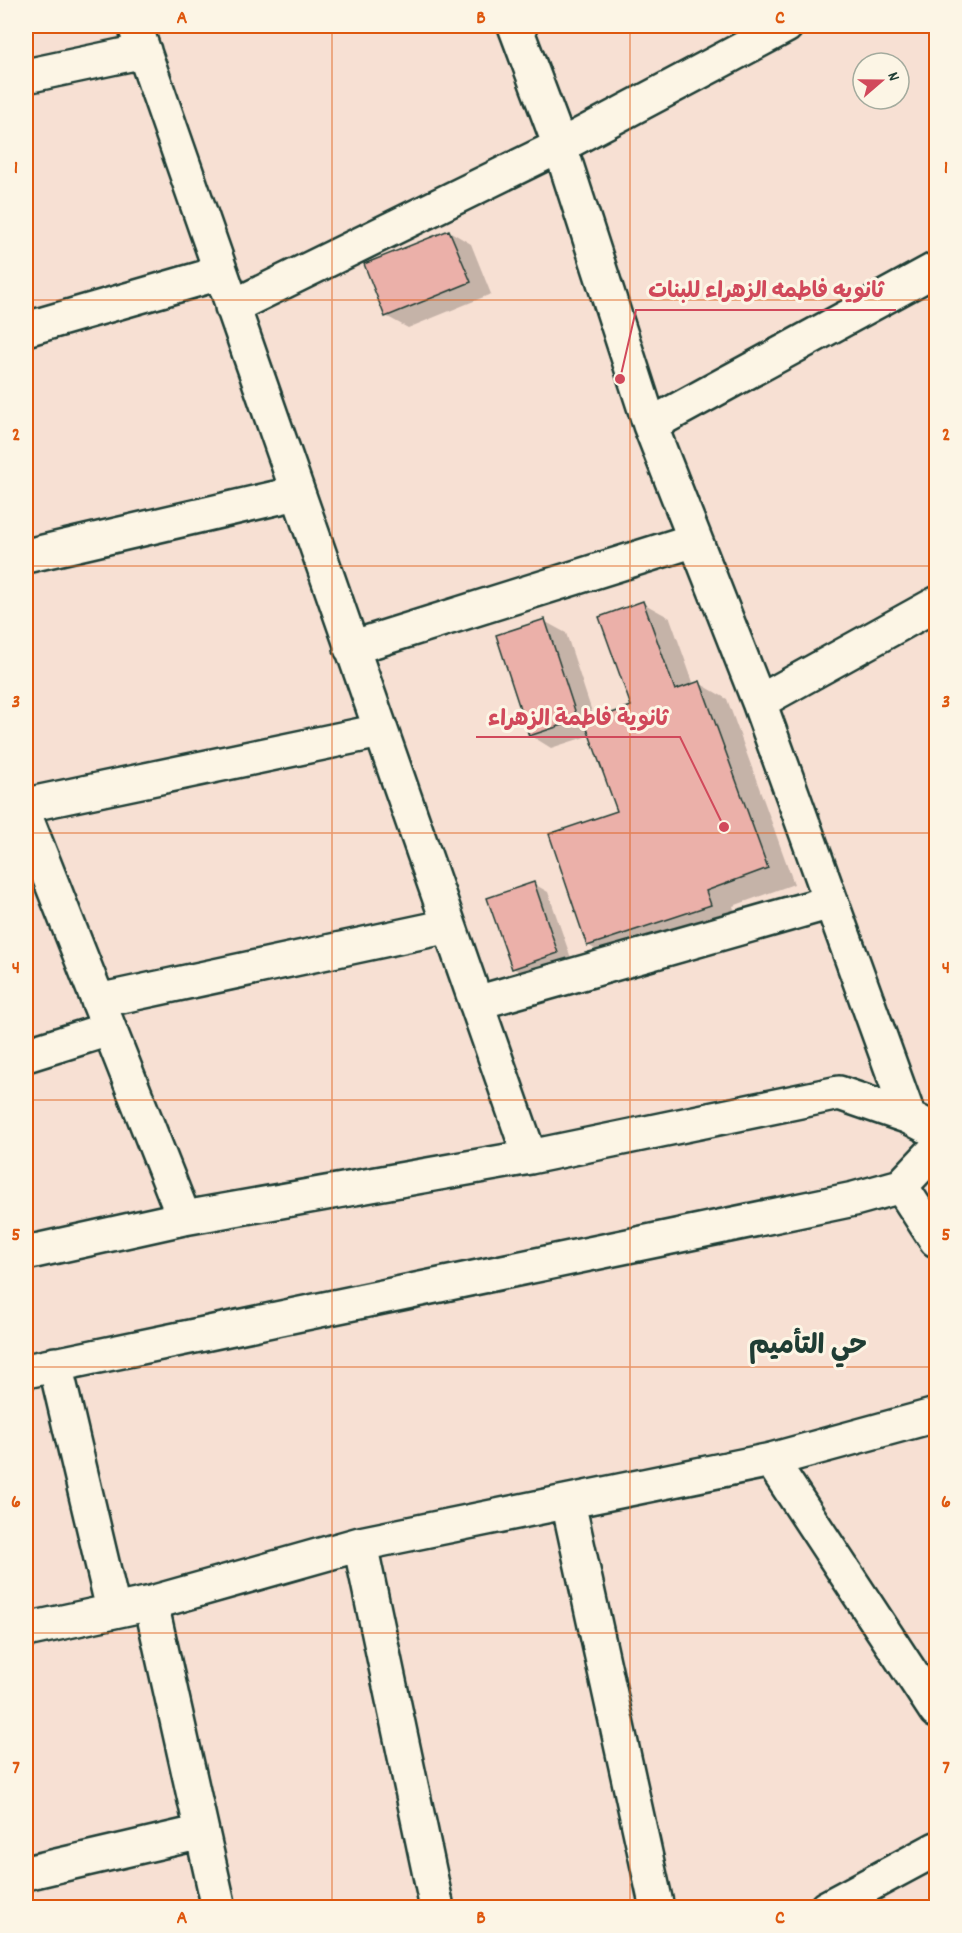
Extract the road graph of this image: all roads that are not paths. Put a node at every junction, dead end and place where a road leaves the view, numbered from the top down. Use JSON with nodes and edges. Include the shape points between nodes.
{"nodes":[{"id":1,"x":515,"y":26,"type":"edge"},
{"id":2,"x":786,"y":26,"type":"edge"},
{"id":3,"x":140,"y":38,"type":"edge"},
{"id":4,"x":26,"y":76,"type":"edge"},
{"id":5,"x":560,"y":146,"type":"junction"},
{"id":6,"x":936,"y":268,"type":"edge"},
{"id":7,"x":220,"y":273,"type":"junction"},
{"id":8,"x":232,"y":307,"type":"junction"},
{"id":9,"x":26,"y":329,"type":"edge"},
{"id":10,"x":650,"y":425,"type":"junction"},
{"id":11,"x":297,"y":493,"type":"junction"},
{"id":12,"x":695,"y":540,"type":"junction"},
{"id":13,"x":26,"y":556,"type":"edge"},
{"id":14,"x":936,"y":604,"type":"edge"},
{"id":15,"x":351,"y":648,"type":"junction"},
{"id":16,"x":759,"y":702,"type":"junction"},
{"id":17,"x":380,"y":731,"type":"junction"},
{"id":18,"x":26,"y":806,"type":"edge"},
{"id":19,"x":26,"y":818,"type":"edge"},
{"id":20,"x":831,"y":902,"type":"junction"},
{"id":21,"x":449,"y":926,"type":"junction"},
{"id":22,"x":476,"y":1004,"type":"junction"},
{"id":23,"x":104,"y":1015,"type":"junction"},
{"id":24,"x":26,"y":1055,"type":"edge"},
{"id":25,"x":923,"y":1124,"type":"edge"},
{"id":26,"x":936,"y":1149,"type":"edge"},
{"id":27,"x":530,"y":1157,"type":"junction"},
{"id":28,"x":901,"y":1186,"type":"junction"},
{"id":29,"x":184,"y":1218,"type":"junction"},
{"id":30,"x":936,"y":1240,"type":"edge"},
{"id":31,"x":26,"y":1253,"type":"edge"},
{"id":32,"x":40,"y":1367,"type":"edge"},
{"id":33,"x":936,"y":1415,"type":"edge"},
{"id":34,"x":771,"y":1460,"type":"junction"},
{"id":35,"x":568,"y":1502,"type":"junction"},
{"id":36,"x":360,"y":1544,"type":"junction"},
{"id":37,"x":151,"y":1603,"type":"junction"},
{"id":38,"x":113,"y":1609,"type":"junction"},
{"id":39,"x":26,"y":1630,"type":"edge"},
{"id":40,"x":936,"y":1711,"type":"edge"},
{"id":41,"x":202,"y":1832,"type":"junction"},
{"id":42,"x":936,"y":1849,"type":"edge"},
{"id":43,"x":26,"y":1873,"type":"edge"},
{"id":44,"x":219,"y":1908,"type":"edge"},
{"id":45,"x":437,"y":1908,"type":"edge"},
{"id":46,"x":657,"y":1908,"type":"edge"},
{"id":47,"x":826,"y":1908,"type":"edge"}],
"edges":[{"from":1,"to":5,"type":"street"},
{"from":2,"to":5,"type":"street"},
{"from":3,"to":4,"type":"street"},
{"from":3,"to":7,"type":"street"},
{"from":5,"to":8,"type":"street"},
{"from":5,"to":10,"type":"street"},
{"from":6,"to":10,"type":"street"},
{"from":7,"to":8,"type":"street"},
{"from":7,"to":9,"type":"street"},
{"from":8,"to":11,"type":"street"},
{"from":10,"to":12,"type":"street"},
{"from":11,"to":13,"type":"street"},
{"from":11,"to":15,"type":"street"},
{"from":12,"to":15,"type":"street"},
{"from":12,"to":16,"type":"street"},
{"from":14,"to":16,"type":"street"},
{"from":15,"to":17,"type":"street"},
{"from":16,"to":20,"type":"street"},
{"from":17,"to":18,"type":"street"},
{"from":17,"to":21,"type":"street"},
{"from":19,"to":23,"type":"street"},
{"from":20,"to":22,"type":"street"},
{"from":20,"to":25,"type":"street"},
{"from":21,"to":22,"type":"street"},
{"from":21,"to":23,"type":"street"},
{"from":22,"to":27,"type":"street"},
{"from":23,"to":24,"type":"street"},
{"from":23,"to":29,"type":"street"},
{"from":25,"to":27,"type":"street","via":[[839,1093]]},
{"from":26,"to":28,"type":"street"},
{"from":27,"to":29,"type":"street"},
{"from":28,"to":30,"type":"street"},
{"from":28,"to":32,"type":"street","via":[[854,1199]]},
{"from":29,"to":31,"type":"street"},
{"from":32,"to":38,"type":"street"},
{"from":33,"to":34,"type":"street"},
{"from":34,"to":35,"type":"street"},
{"from":34,"to":40,"type":"street"},
{"from":35,"to":36,"type":"street"},
{"from":35,"to":46,"type":"street"},
{"from":36,"to":37,"type":"street"},
{"from":36,"to":45,"type":"street"},
{"from":37,"to":38,"type":"street"},
{"from":37,"to":41,"type":"street"},
{"from":38,"to":39,"type":"street"},
{"from":41,"to":43,"type":"street"},
{"from":41,"to":44,"type":"street"},
{"from":42,"to":47,"type":"street"}]}
